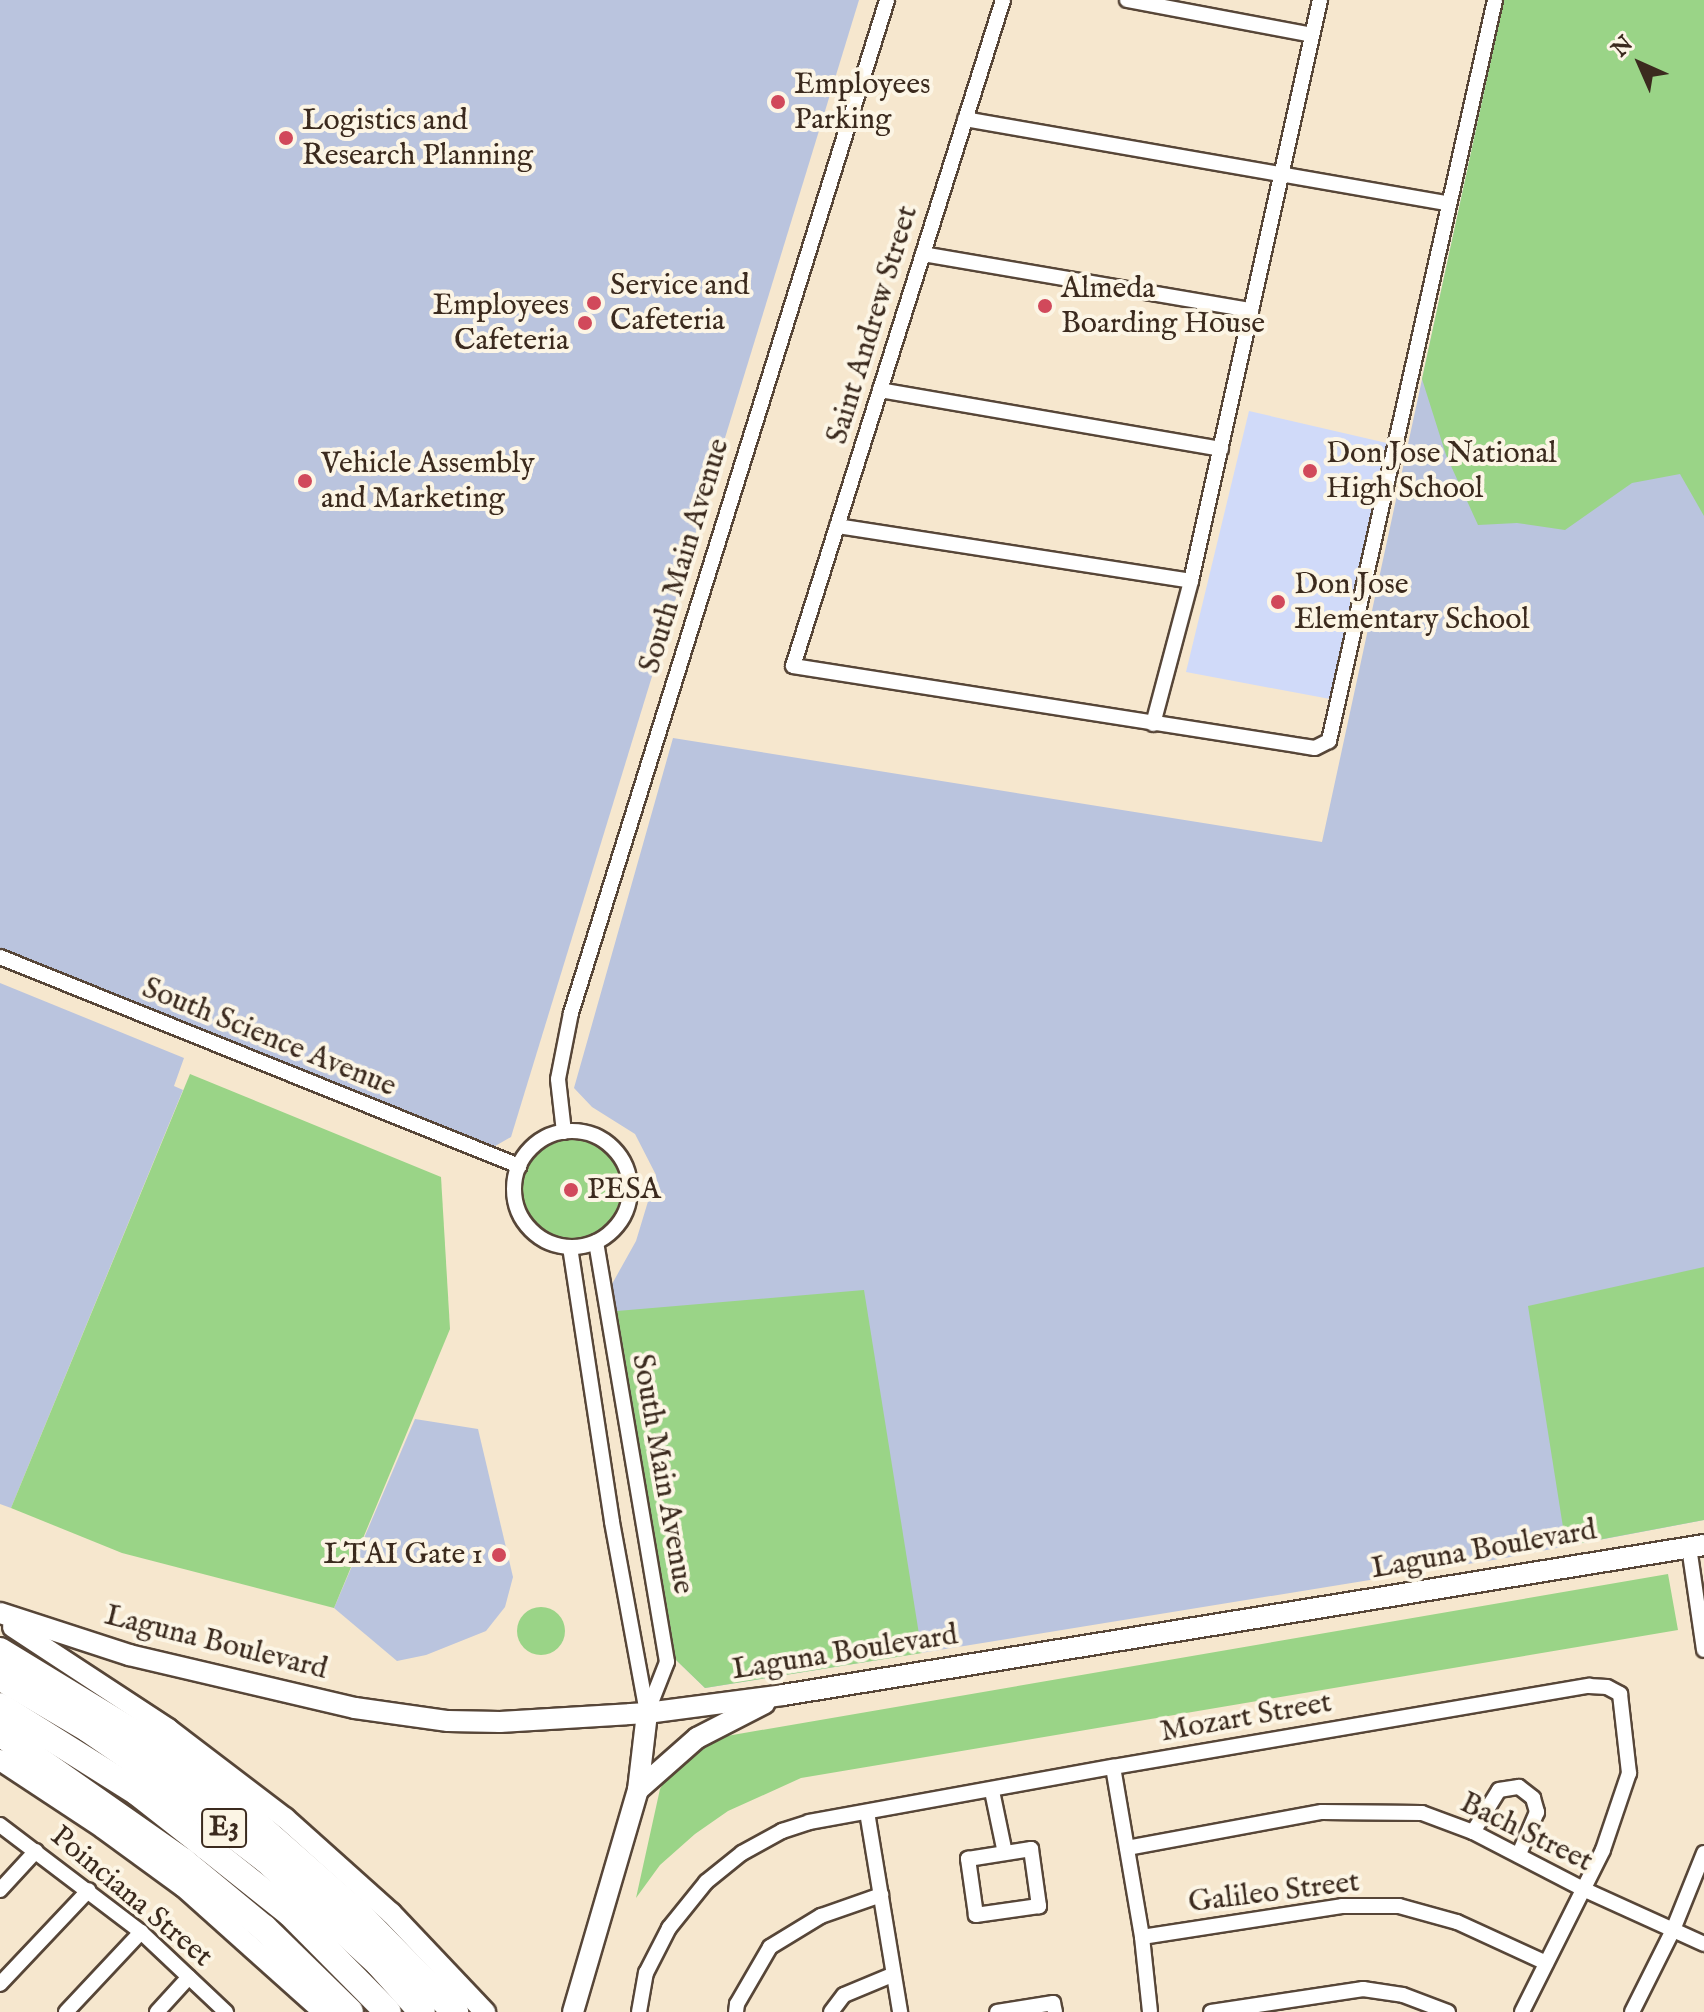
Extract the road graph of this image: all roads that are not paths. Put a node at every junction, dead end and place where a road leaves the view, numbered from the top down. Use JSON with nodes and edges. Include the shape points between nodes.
{"nodes":[{"id":1,"x":887,"y":0,"type":"edge"},
{"id":2,"x":1003,"y":0,"type":"edge"},
{"id":3,"x":1127,"y":0,"type":"edge"},
{"id":4,"x":1320,"y":0,"type":"edge"},
{"id":5,"x":1495,"y":0,"type":"edge"},
{"id":6,"x":1312,"y":35,"type":"junction"},
{"id":7,"x":965,"y":119,"type":"junction"},
{"id":8,"x":1281,"y":174,"type":"junction"},
{"id":9,"x":1447,"y":203,"type":"junction"},
{"id":10,"x":923,"y":254,"type":"junction"},
{"id":11,"x":1251,"y":310,"type":"junction"},
{"id":12,"x":880,"y":390,"type":"junction"},
{"id":13,"x":1221,"y":449,"type":"junction"},
{"id":14,"x":837,"y":526,"type":"junction"},
{"id":15,"x":1191,"y":581,"type":"junction"},
{"id":16,"x":1153,"y":724,"type":"junction"},
{"id":17,"x":0,"y":957,"type":"edge"},
{"id":18,"x":564,"y":1132,"type":"junction"},
{"id":19,"x":519,"y":1166,"type":"junction"},
{"id":20,"x":596,"y":1242,"type":"junction"},
{"id":21,"x":570,"y":1247,"type":"junction"},
{"id":22,"x":1696,"y":1546,"type":"edge"},
{"id":23,"x":0,"y":1613,"type":"edge"},
{"id":24,"x":0,"y":1619,"type":"edge"},
{"id":25,"x":1704,"y":1650,"type":"edge"},
{"id":26,"x":0,"y":1651,"type":"edge"},
{"id":27,"x":0,"y":1677,"type":"edge"},
{"id":28,"x":783,"y":1695,"type":"junction"},
{"id":29,"x":0,"y":1706,"type":"edge"},
{"id":30,"x":647,"y":1713,"type":"junction"},
{"id":31,"x":0,"y":1733,"type":"edge"},
{"id":32,"x":0,"y":1760,"type":"edge"},
{"id":33,"x":1113,"y":1767,"type":"junction"},
{"id":34,"x":638,"y":1790,"type":"junction"},
{"id":35,"x":992,"y":1791,"type":"junction"},
{"id":36,"x":867,"y":1812,"type":"junction"},
{"id":37,"x":0,"y":1825,"type":"edge"},
{"id":38,"x":1473,"y":1832,"type":"junction"},
{"id":39,"x":1127,"y":1848,"type":"junction"},
{"id":40,"x":36,"y":1851,"type":"junction"},
{"id":41,"x":1005,"y":1853,"type":"junction"},
{"id":42,"x":1704,"y":1853,"type":"edge"},
{"id":43,"x":1519,"y":1854,"type":"junction"},
{"id":44,"x":1583,"y":1889,"type":"junction"},
{"id":45,"x":0,"y":1890,"type":"edge"},
{"id":46,"x":89,"y":1890,"type":"junction"},
{"id":47,"x":881,"y":1895,"type":"junction"},
{"id":48,"x":1673,"y":1930,"type":"junction"},
{"id":49,"x":141,"y":1932,"type":"junction"},
{"id":50,"x":1142,"y":1937,"type":"junction"},
{"id":51,"x":1704,"y":1944,"type":"edge"},
{"id":52,"x":1546,"y":1963,"type":"junction"},
{"id":53,"x":587,"y":1968,"type":"junction"},
{"id":54,"x":892,"y":1975,"type":"junction"},
{"id":55,"x":189,"y":1977,"type":"junction"},
{"id":56,"x":0,"y":1984,"type":"edge"},
{"id":57,"x":66,"y":2012,"type":"edge"},
{"id":58,"x":157,"y":2012,"type":"edge"},
{"id":59,"x":226,"y":2012,"type":"edge"},
{"id":60,"x":324,"y":2012,"type":"edge"},
{"id":61,"x":350,"y":2012,"type":"edge"},
{"id":62,"x":388,"y":2012,"type":"edge"},
{"id":63,"x":422,"y":2012,"type":"edge"},
{"id":64,"x":455,"y":2012,"type":"edge"},
{"id":65,"x":485,"y":2012,"type":"edge"},
{"id":66,"x":573,"y":2012,"type":"edge"},
{"id":67,"x":590,"y":2012,"type":"edge"},
{"id":68,"x":639,"y":2012,"type":"edge"},
{"id":69,"x":736,"y":2012,"type":"edge"},
{"id":70,"x":831,"y":2012,"type":"edge"},
{"id":71,"x":900,"y":2012,"type":"edge"},
{"id":72,"x":997,"y":2012,"type":"edge"},
{"id":73,"x":1055,"y":2012,"type":"edge"},
{"id":74,"x":1150,"y":2012,"type":"edge"},
{"id":75,"x":1211,"y":2012,"type":"edge"},
{"id":76,"x":1448,"y":2012,"type":"edge"},
{"id":77,"x":1522,"y":2012,"type":"edge"},
{"id":78,"x":1632,"y":2012,"type":"edge"}],
"edges":[{"from":1,"to":18,"type":"street","name":"South Main Avenue","via":[[571,1013],[558,1079]]},
{"from":2,"to":7,"type":"street","name":"Saint Andrew Street"},
{"from":3,"to":6,"type":"street"},
{"from":4,"to":6,"type":"street"},
{"from":5,"to":9,"type":"street"},
{"from":6,"to":8,"type":"street"},
{"from":7,"to":8,"type":"street"},
{"from":7,"to":10,"type":"street","name":"Saint Andrew Street"},
{"from":8,"to":9,"type":"street"},
{"from":8,"to":11,"type":"street"},
{"from":9,"to":16,"type":"street","via":[[1329,741],[1315,748]]},
{"from":10,"to":11,"type":"street"},
{"from":10,"to":12,"type":"street","name":"Saint Andrew Street"},
{"from":11,"to":13,"type":"street"},
{"from":12,"to":13,"type":"street"},
{"from":12,"to":14,"type":"street","name":"Saint Andrew Street"},
{"from":13,"to":15,"type":"street"},
{"from":14,"to":15,"type":"street"},
{"from":14,"to":16,"type":"street","name":"Saint Andrew Street","via":[[793,666]]},
{"from":15,"to":16,"type":"street"},
{"from":17,"to":19,"type":"street","name":"South Science Avenue"},
{"from":18,"to":19,"type":"street","via":[[535,1145]]},
{"from":18,"to":20,"type":"street","via":[[604,1141],[627,1173],[624,1213]]},
{"from":19,"to":21,"type":"street","via":[[514,1194],[523,1220],[543,1239]]},
{"from":20,"to":21,"type":"street"},
{"from":20,"to":30,"type":"street","name":"South Main Avenue","via":[[667,1662]]},
{"from":21,"to":30,"type":"street","name":"South Main Avenue"},
{"from":22,"to":25,"type":"street","via":[[1687,1586]]},
{"from":22,"to":28,"type":"main road","name":"Laguna Boulevard"},
{"from":23,"to":30,"type":"main road","name":"Laguna Boulevard","via":[[129,1655],[400,1716],[500,1722]]},
{"from":24,"to":65,"type":"main road","name":"Laguna Boulevard","via":[[123,1697],[285,1818],[391,1913]]},
{"from":26,"to":64,"type":"highway","via":[[149,1742],[242,1811],[360,1915]]},
{"from":27,"to":63,"type":"highway","number":"E3","via":[[88,1729],[265,1859],[369,1954]]},
{"from":28,"to":30,"type":"main road","name":"Laguna Boulevard"},
{"from":28,"to":34,"type":"main road","via":[[697,1738]]},
{"from":29,"to":62,"type":"highway","number":"E3","via":[[124,1784],[207,1847],[290,1913]]},
{"from":30,"to":34,"type":"main road"},
{"from":31,"to":61,"type":"highway","via":[[183,1861],[264,1928]]},
{"from":32,"to":60,"type":"main road","via":[[184,1887]]},
{"from":33,"to":35,"type":"street","name":"Mozart Street"},
{"from":33,"to":39,"type":"street"},
{"from":33,"to":44,"type":"street","name":"Mozart Street","via":[[1607,1687],[1620,1694],[1629,1773],[1603,1850]]},
{"from":34,"to":53,"type":"main road"},
{"from":35,"to":36,"type":"street","name":"Mozart Street"},
{"from":35,"to":41,"type":"street"},
{"from":36,"to":47,"type":"street"},
{"from":36,"to":68,"type":"street","name":"Mozart Street","via":[[782,1831],[742,1853],[706,1882],[669,1928],[646,1973]]},
{"from":37,"to":40,"type":"street","name":"Poinciana Street"},
{"from":38,"to":39,"type":"street","name":"Bach Street","via":[[1422,1813],[1322,1812]]},
{"from":38,"to":43,"type":"street","name":"Bach Street"},
{"from":38,"to":43,"type":"street","via":[[1499,1790],[1519,1787],[1533,1798],[1537,1812]]},
{"from":39,"to":50,"type":"street"},
{"from":40,"to":45,"type":"street"},
{"from":40,"to":46,"type":"street","name":"Poinciana Street"},
{"from":41,"to":41,"type":"street","via":[[968,1859],[976,1915],[1039,1906],[1031,1849]]},
{"from":42,"to":48,"type":"street"},
{"from":43,"to":44,"type":"street","name":"Bach Street"},
{"from":44,"to":48,"type":"street","name":"Bach Street"},
{"from":44,"to":52,"type":"street","name":"Mozart Street"},
{"from":46,"to":49,"type":"street","name":"Poinciana Street"},
{"from":46,"to":56,"type":"street"},
{"from":47,"to":54,"type":"street"},
{"from":47,"to":69,"type":"street","via":[[821,1916],[770,1947]]},
{"from":48,"to":51,"type":"street","name":"Bach Street"},
{"from":48,"to":78,"type":"street"},
{"from":49,"to":55,"type":"street","name":"Poinciana Street"},
{"from":49,"to":57,"type":"street"},
{"from":50,"to":52,"type":"street","name":"Galileo Street","via":[[1342,1906],[1399,1906],[1457,1922]]},
{"from":50,"to":74,"type":"street"},
{"from":52,"to":77,"type":"street","name":"Mozart Street"},
{"from":53,"to":66,"type":"main road"},
{"from":53,"to":67,"type":"main road"},
{"from":54,"to":70,"type":"street","via":[[844,1995]]},
{"from":54,"to":71,"type":"street"},
{"from":55,"to":58,"type":"street"},
{"from":55,"to":59,"type":"street","name":"Poinciana Street"},
{"from":72,"to":73,"type":"street","via":[[1053,2003]]},
{"from":75,"to":76,"type":"street","via":[[1363,1989],[1403,1995]]}]}
